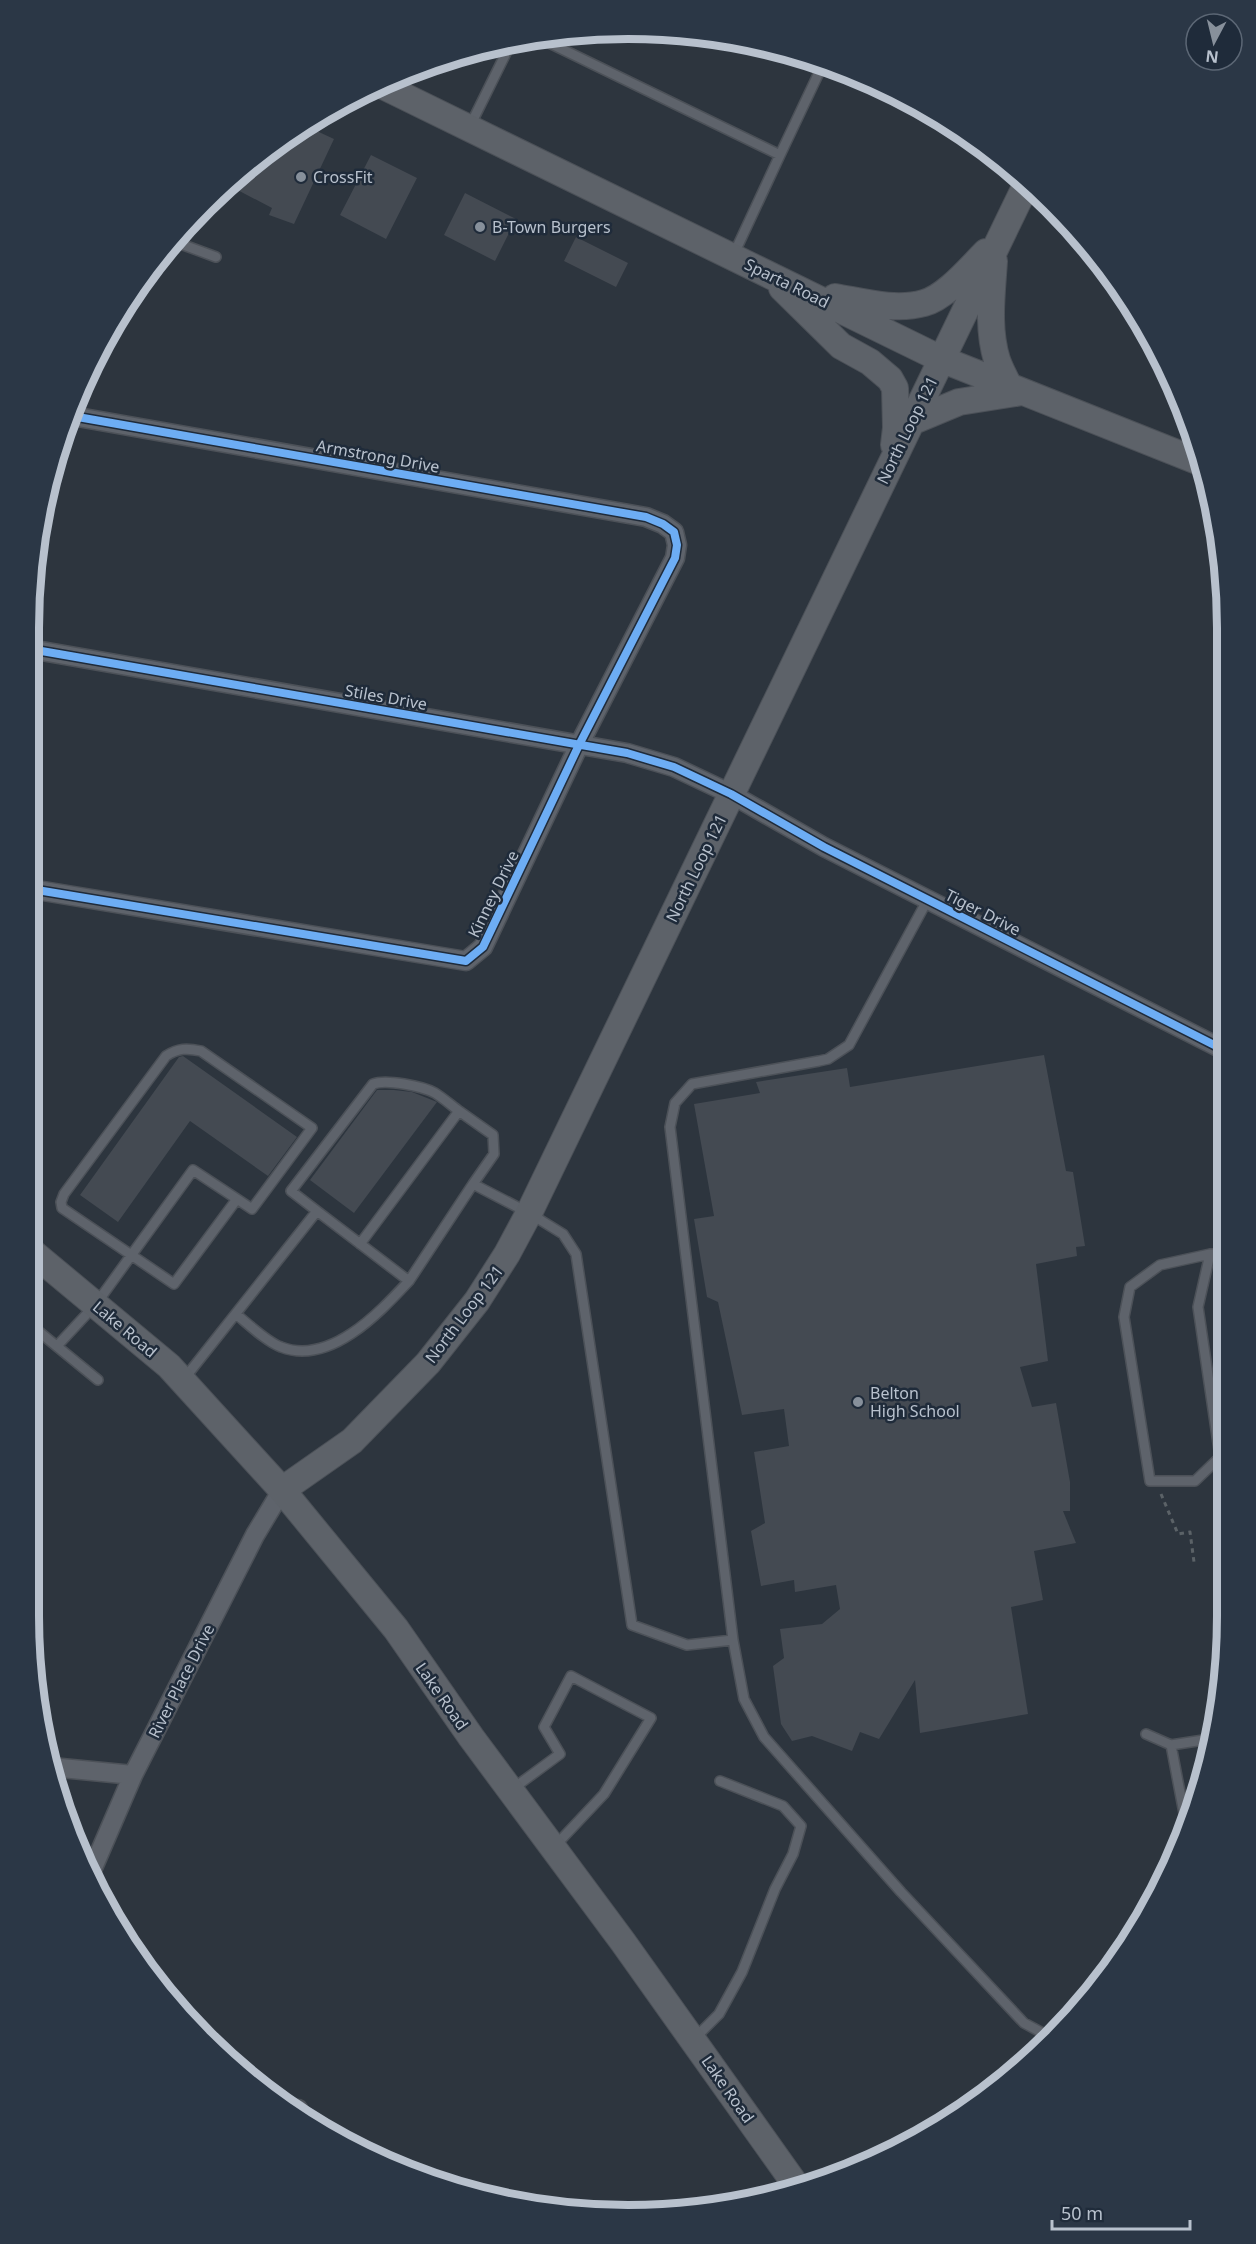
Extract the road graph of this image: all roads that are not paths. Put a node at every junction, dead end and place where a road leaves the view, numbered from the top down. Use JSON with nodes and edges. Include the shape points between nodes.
{"nodes":[{"id":1,"x":551,"y":44,"type":"edge"},
{"id":2,"x":507,"y":52,"type":"edge"},
{"id":3,"x":820,"y":71,"type":"edge"},
{"id":4,"x":390,"y":90,"type":"edge"},
{"id":5,"x":469,"y":128,"type":"junction"},
{"id":6,"x":780,"y":155,"type":"junction"},
{"id":7,"x":1023,"y":191,"type":"edge"},
{"id":8,"x":181,"y":244,"type":"edge"},
{"id":9,"x":997,"y":245,"type":"junction"},
{"id":10,"x":733,"y":256,"type":"junction"},
{"id":11,"x":216,"y":257,"type":"dead end"},
{"id":12,"x":765,"y":272,"type":"junction"},
{"id":13,"x":807,"y":292,"type":"junction"},
{"id":14,"x":941,"y":359,"type":"junction"},
{"id":15,"x":1016,"y":389,"type":"junction"},
{"id":16,"x":78,"y":417,"type":"edge"},
{"id":17,"x":910,"y":422,"type":"junction"},
{"id":18,"x":1192,"y":459,"type":"edge"},
{"id":19,"x":892,"y":460,"type":"junction"},
{"id":20,"x":674,"y":532,"type":"joint"},
{"id":21,"x":39,"y":651,"type":"edge"},
{"id":22,"x":579,"y":745,"type":"junction"},
{"id":23,"x":731,"y":794,"type":"junction"},
{"id":24,"x":39,"y":890,"type":"edge"},
{"id":25,"x":928,"y":899,"type":"junction"},
{"id":26,"x":1217,"y":1046,"type":"edge"},
{"id":27,"x":459,"y":1111,"type":"junction"},
{"id":28,"x":473,"y":1184,"type":"junction"},
{"id":29,"x":237,"y":1199,"type":"junction"},
{"id":30,"x":317,"y":1211,"type":"junction"},
{"id":31,"x":529,"y":1213,"type":"junction"},
{"id":32,"x":360,"y":1244,"type":"junction"},
{"id":33,"x":1210,"y":1254,"type":"junction"},
{"id":34,"x":1217,"y":1254,"type":"edge"},
{"id":35,"x":132,"y":1255,"type":"junction"},
{"id":36,"x":39,"y":1258,"type":"edge"},
{"id":37,"x":409,"y":1281,"type":"junction"},
{"id":38,"x":96,"y":1304,"type":"junction"},
{"id":39,"x":236,"y":1314,"type":"junction"},
{"id":40,"x":39,"y":1332,"type":"edge"},
{"id":41,"x":57,"y":1346,"type":"junction"},
{"id":42,"x":98,"y":1380,"type":"dead end"},
{"id":43,"x":182,"y":1381,"type":"junction"},
{"id":44,"x":1217,"y":1437,"type":"edge"},
{"id":45,"x":1217,"y":1460,"type":"edge"},
{"id":46,"x":282,"y":1490,"type":"junction"},
{"id":47,"x":733,"y":1640,"type":"junction"},
{"id":48,"x":1146,"y":1734,"type":"dead end"},
{"id":49,"x":1204,"y":1739,"type":"edge"},
{"id":50,"x":1171,"y":1745,"type":"junction"},
{"id":51,"x":59,"y":1768,"type":"edge"},
{"id":52,"x":133,"y":1775,"type":"junction"},
{"id":53,"x":720,"y":1781,"type":"dead end"},
{"id":54,"x":510,"y":1790,"type":"junction"},
{"id":55,"x":1183,"y":1813,"type":"edge"},
{"id":56,"x":554,"y":1848,"type":"junction"},
{"id":57,"x":94,"y":1864,"type":"edge"},
{"id":58,"x":1043,"y":2033,"type":"edge"},
{"id":59,"x":693,"y":2040,"type":"junction"},
{"id":60,"x":793,"y":2181,"type":"edge"}],
"edges":[{"from":1,"to":6,"type":"lane"},
{"from":2,"to":5,"type":"lane"},
{"from":3,"to":6,"type":"lane"},
{"from":4,"to":5,"type":"main road","name":"Sparta Road"},
{"from":5,"to":10,"type":"main road","name":"Sparta Road"},
{"from":6,"to":10,"type":"lane"},
{"from":7,"to":9,"type":"main road","name":"North Loop 121"},
{"from":8,"to":11,"type":"lane"},
{"from":9,"to":13,"type":"main road","via":[[926,303],[873,304]]},
{"from":9,"to":14,"type":"main road","name":"North Loop 121"},
{"from":9,"to":15,"type":"main road","via":[[993,339],[998,361]]},
{"from":10,"to":12,"type":"main road","name":"Sparta Road"},
{"from":12,"to":13,"type":"main road","name":"Sparta Road"},
{"from":12,"to":19,"type":"main road","via":[[841,346],[890,379],[896,398]]},
{"from":13,"to":14,"type":"main road","name":"Sparta Road"},
{"from":14,"to":15,"type":"main road","name":"Sparta Road"},
{"from":14,"to":17,"type":"main road","name":"North Loop 121"},
{"from":15,"to":17,"type":"main road","via":[[959,402]]},
{"from":15,"to":18,"type":"main road","name":"Sparta Road"},
{"from":16,"to":20,"type":"street","name":"Armstrong Drive","via":[[635,515]]},
{"from":17,"to":19,"type":"main road","name":"North Loop 121"},
{"from":19,"to":23,"type":"main road","name":"North Loop 121"},
{"from":20,"to":22,"type":"street","name":"Kinney Drive","via":[[675,558]]},
{"from":21,"to":22,"type":"street","name":"Stiles Drive"},
{"from":22,"to":23,"type":"street","name":"Stiles Drive","via":[[627,753],[674,767]]},
{"from":22,"to":24,"type":"street","name":"Kinney Drive","via":[[483,947],[466,961]]},
{"from":23,"to":25,"type":"street","name":"Tiger Drive","via":[[824,847]]},
{"from":23,"to":31,"type":"main road","name":"North Loop 121"},
{"from":25,"to":26,"type":"street","name":"Tiger Drive"},
{"from":25,"to":47,"type":"lane","via":[[849,1045],[819,1061],[692,1084],[675,1103],[670,1127]]},
{"from":27,"to":28,"type":"lane","via":[[494,1135],[494,1154]]},
{"from":27,"to":30,"type":"lane","via":[[425,1089],[373,1084],[291,1191]]},
{"from":27,"to":32,"type":"lane"},
{"from":28,"to":31,"type":"lane"},
{"from":28,"to":37,"type":"lane"},
{"from":29,"to":35,"type":"lane","via":[[174,1284]]},
{"from":29,"to":35,"type":"lane","via":[[193,1170]]},
{"from":29,"to":35,"type":"lane","via":[[252,1209],[312,1128],[201,1051],[175,1050],[166,1056],[61,1202],[62,1208]]},
{"from":30,"to":32,"type":"lane"},
{"from":30,"to":39,"type":"lane"},
{"from":31,"to":46,"type":"main road","name":"North Loop 121","via":[[477,1301],[428,1363],[352,1441]]},
{"from":31,"to":47,"type":"lane","via":[[563,1234],[576,1254],[632,1625],[687,1645]]},
{"from":32,"to":37,"type":"lane"},
{"from":33,"to":34,"type":"lane"},
{"from":33,"to":44,"type":"lane","via":[[1198,1307]]},
{"from":33,"to":45,"type":"lane","via":[[1160,1265],[1130,1287],[1124,1317],[1150,1481],[1195,1481]]},
{"from":35,"to":38,"type":"lane"},
{"from":36,"to":38,"type":"main road","name":"Lake Road"},
{"from":37,"to":39,"type":"lane","via":[[382,1311],[346,1337],[319,1349],[299,1351],[280,1347]]},
{"from":38,"to":41,"type":"lane"},
{"from":38,"to":43,"type":"main road","name":"Lake Road"},
{"from":39,"to":43,"type":"lane"},
{"from":40,"to":41,"type":"lane"},
{"from":41,"to":42,"type":"lane"},
{"from":43,"to":46,"type":"main road","name":"Lake Road"},
{"from":46,"to":52,"type":"street","name":"River Place Drive","via":[[255,1535]]},
{"from":46,"to":54,"type":"main road","name":"Lake Road","via":[[396,1629]]},
{"from":47,"to":58,"type":"lane","via":[[744,1700],[764,1737],[1024,2023]]},
{"from":48,"to":50,"type":"lane"},
{"from":49,"to":50,"type":"lane"},
{"from":50,"to":55,"type":"lane"},
{"from":51,"to":52,"type":"street"},
{"from":52,"to":57,"type":"street","name":"River Place Drive"},
{"from":53,"to":59,"type":"lane","via":[[783,1806],[801,1826],[794,1854],[775,1889],[742,1972],[719,2014]]},
{"from":54,"to":56,"type":"main road","name":"Lake Road"},
{"from":54,"to":56,"type":"lane","via":[[560,1754],[544,1727],[571,1676],[651,1718],[604,1794]]},
{"from":56,"to":59,"type":"main road","name":"Lake Road"},
{"from":59,"to":60,"type":"main road","name":"Lake Road"}]}
